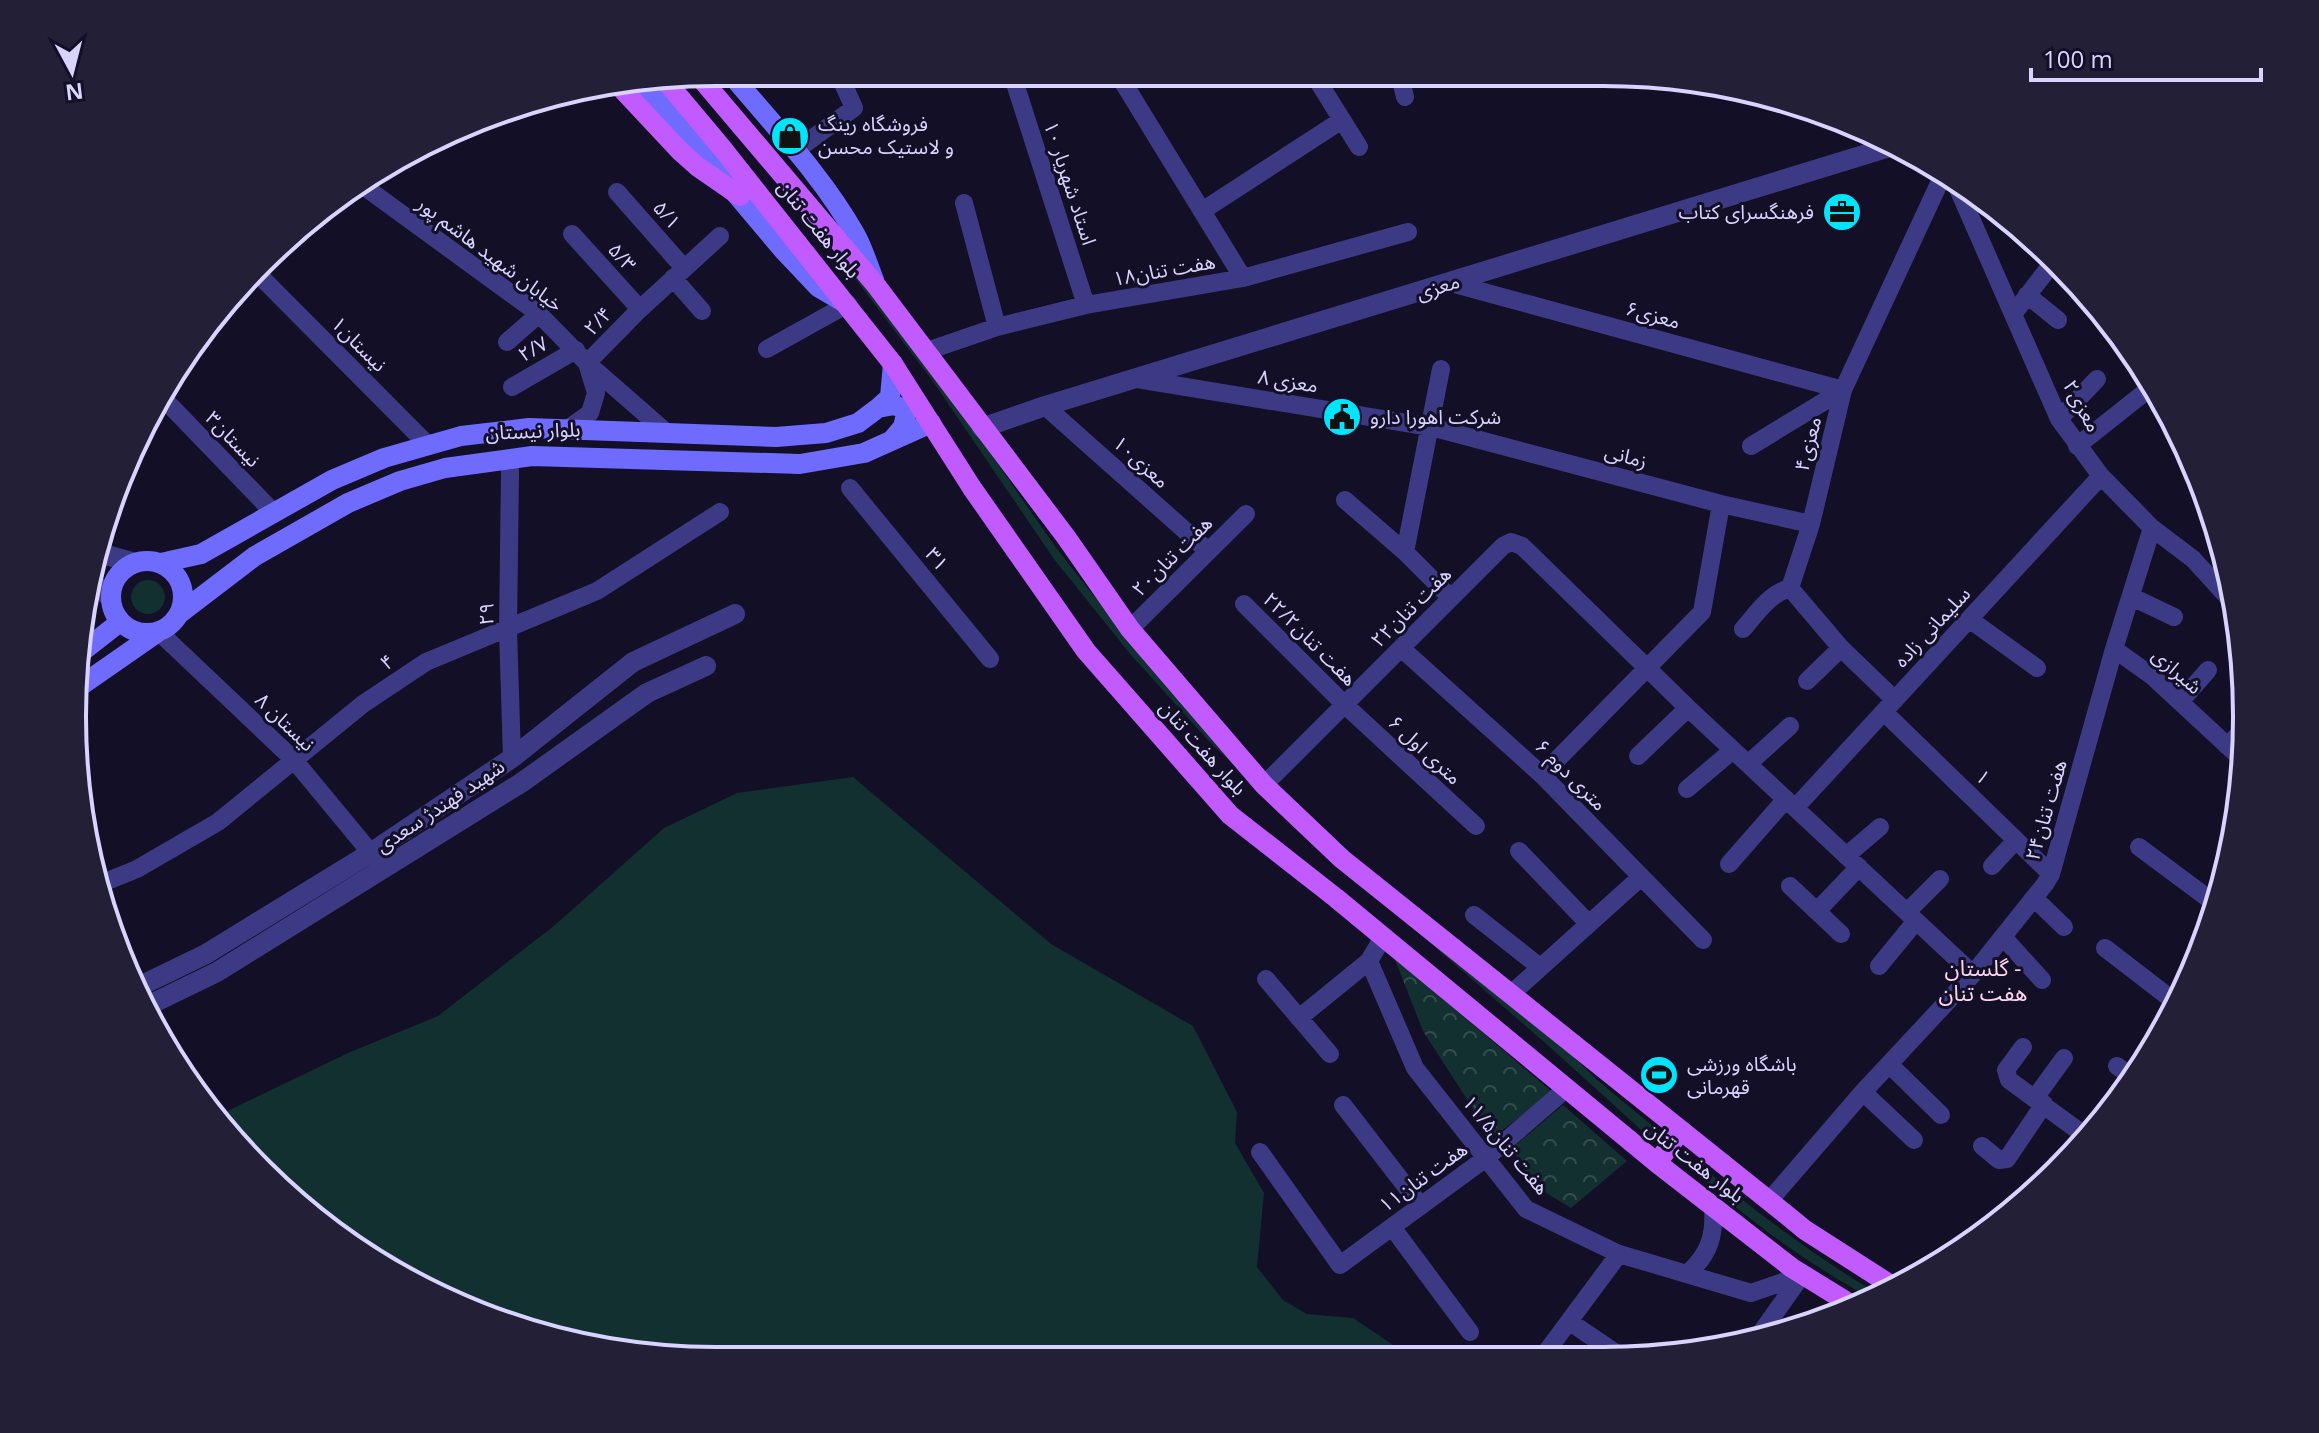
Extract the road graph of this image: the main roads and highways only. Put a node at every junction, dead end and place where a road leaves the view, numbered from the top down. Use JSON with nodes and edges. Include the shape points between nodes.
{"nodes":[{"id":1,"x":707,"y":86,"type":"edge"},
{"id":2,"x":741,"y":86,"type":"edge"},
{"id":3,"x":671,"y":87,"type":"edge"},
{"id":4,"x":648,"y":90,"type":"edge"},
{"id":5,"x":625,"y":92,"type":"edge"},
{"id":6,"x":740,"y":196,"type":"junction"},
{"id":7,"x":875,"y":284,"type":"junction"},
{"id":8,"x":848,"y":304,"type":"junction"},
{"id":9,"x":893,"y":364,"type":"junction"},
{"id":10,"x":878,"y":408,"type":"junction"},
{"id":11,"x":931,"y":423,"type":"junction"},
{"id":12,"x":892,"y":440,"type":"junction"},
{"id":13,"x":161,"y":563,"type":"junction"},
{"id":14,"x":102,"y":591,"type":"edge"},
{"id":15,"x":179,"y":614,"type":"junction"},
{"id":16,"x":120,"y":622,"type":"junction"},
{"id":17,"x":159,"y":632,"type":"junction"},
{"id":18,"x":90,"y":646,"type":"edge"},
{"id":19,"x":87,"y":682,"type":"edge"},
{"id":20,"x":1681,"y":1130,"type":"junction"},
{"id":21,"x":1657,"y":1163,"type":"junction"},
{"id":22,"x":1884,"y":1281,"type":"edge"},
{"id":23,"x":1843,"y":1299,"type":"edge"}],
"edges":[{"from":1,"to":7,"type":"main road","name":"بلوار هفت تنان"},
{"from":2,"to":7,"type":"main road","via":[[823,186],[856,236]]},
{"from":3,"to":8,"type":"main road","name":"بلوار هفت تنان"},
{"from":4,"to":6,"type":"main road"},
{"from":5,"to":6,"type":"main road","via":[[680,151]]},
{"from":6,"to":8,"type":"main road","via":[[818,287]]},
{"from":7,"to":20,"type":"main road","name":"بلوار هفت تنان","via":[[1130,629],[1264,785],[1342,859]]},
{"from":8,"to":9,"type":"main road","name":"بلوار هفت تنان"},
{"from":9,"to":10,"type":"main road","via":[[890,397]]},
{"from":9,"to":11,"type":"main road","name":"بلوار هفت تنان"},
{"from":10,"to":12,"type":"main road","via":[[894,405],[906,415]]},
{"from":10,"to":13,"type":"main road","name":"بلوار نیستان","via":[[858,423],[826,433],[776,437],[529,428],[427,444],[332,480],[201,554]]},
{"from":11,"to":12,"type":"main road","name":"بلوار نیستان"},
{"from":11,"to":21,"type":"main road","name":"بلوار هفت تنان","via":[[1086,651],[1230,815]]},
{"from":12,"to":15,"type":"main road","name":"بلوار نیستان","via":[[864,453],[800,464],[532,456],[445,468],[348,503],[255,556]]},
{"from":13,"to":14,"type":"main road","via":[[135,563]]},
{"from":13,"to":15,"type":"main road","via":[[179,579]]},
{"from":14,"to":16,"type":"main road"},
{"from":15,"to":17,"type":"main road"},
{"from":16,"to":17,"type":"main road","via":[[138,633]]},
{"from":16,"to":18,"type":"main road"},
{"from":17,"to":19,"type":"main road"},
{"from":20,"to":21,"type":"main road"},
{"from":20,"to":22,"type":"main road","name":"بلوار هفت تنان","via":[[1805,1230]]},
{"from":21,"to":23,"type":"main road","name":"بلوار هفت تنان"}]}
